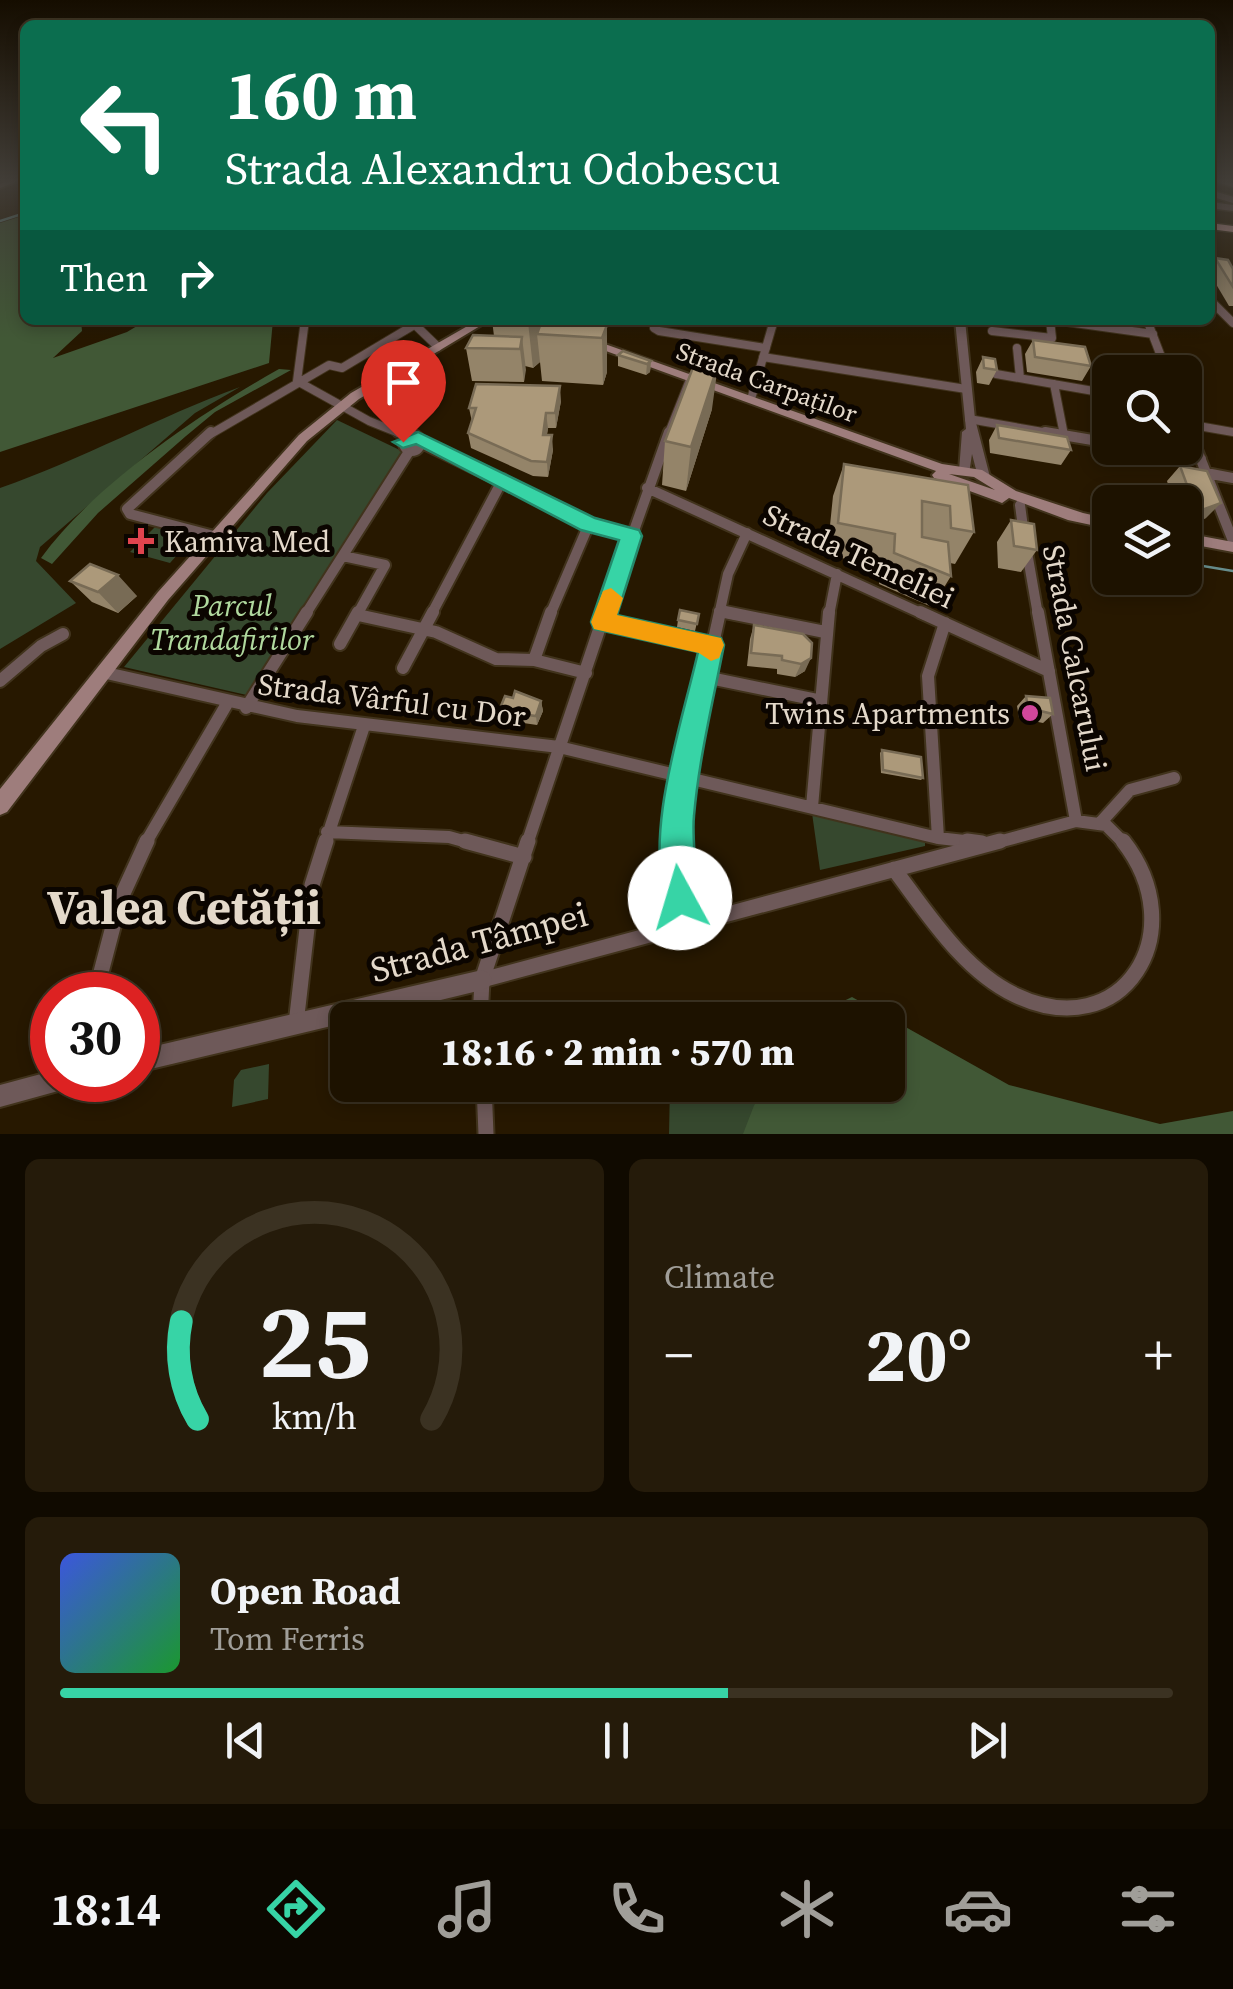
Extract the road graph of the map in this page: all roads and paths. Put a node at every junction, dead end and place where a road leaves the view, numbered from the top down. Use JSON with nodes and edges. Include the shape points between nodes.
{"nodes":[{"id":1,"x":1215,"y":305,"type":"edge"},
{"id":2,"x":1233,"y":324,"type":"edge"},
{"id":3,"x":304,"y":325,"type":"edge"},
{"id":4,"x":409,"y":325,"type":"edge"},
{"id":5,"x":414,"y":325,"type":"edge"},
{"id":6,"x":476,"y":325,"type":"edge"},
{"id":7,"x":655,"y":325,"type":"edge"},
{"id":8,"x":769,"y":325,"type":"edge"},
{"id":9,"x":960,"y":325,"type":"edge"},
{"id":10,"x":1052,"y":325,"type":"edge"},
{"id":11,"x":1087,"y":325,"type":"edge"},
{"id":12,"x":1149,"y":325,"type":"edge"},
{"id":13,"x":992,"y":331,"type":"dead end"},
{"id":14,"x":1153,"y":334,"type":"junction"},
{"id":15,"x":581,"y":338,"type":"edge"},
{"id":16,"x":438,"y":347,"type":"junction"},
{"id":17,"x":1018,"y":348,"type":"dead end"},
{"id":18,"x":764,"y":353,"type":"junction"},
{"id":19,"x":1161,"y":355,"type":"edge"},
{"id":20,"x":996,"y":374,"type":"edge"},
{"id":21,"x":691,"y":377,"type":"junction"},
{"id":22,"x":1020,"y":378,"type":"junction"},
{"id":23,"x":297,"y":381,"type":"junction"},
{"id":24,"x":1054,"y":384,"type":"junction"},
{"id":25,"x":966,"y":389,"type":"junction"},
{"id":26,"x":1092,"y":390,"type":"edge"},
{"id":27,"x":751,"y":399,"type":"junction"},
{"id":28,"x":342,"y":405,"type":"junction"},
{"id":29,"x":970,"y":419,"type":"junction"},
{"id":30,"x":1202,"y":425,"type":"edge"},
{"id":31,"x":1233,"y":432,"type":"edge"},
{"id":32,"x":1064,"y":435,"type":"junction"},
{"id":33,"x":1092,"y":440,"type":"edge"},
{"id":34,"x":411,"y":443,"type":"junction"},
{"id":35,"x":1202,"y":462,"type":"edge"},
{"id":36,"x":1206,"y":473,"type":"junction"},
{"id":37,"x":1233,"y":478,"type":"edge"},
{"id":38,"x":503,"y":479,"type":"junction"},
{"id":39,"x":972,"y":479,"type":"junction"},
{"id":40,"x":648,"y":488,"type":"junction"},
{"id":41,"x":1020,"y":505,"type":"junction"},
{"id":42,"x":1079,"y":517,"type":"junction"},
{"id":43,"x":1092,"y":520,"type":"edge"},
{"id":44,"x":588,"y":524,"type":"junction"},
{"id":45,"x":747,"y":533,"type":"junction"},
{"id":46,"x":214,"y":536,"type":"junction"},
{"id":47,"x":632,"y":536,"type":"junction"},
{"id":48,"x":1202,"y":540,"type":"edge"},
{"id":49,"x":1233,"y":544,"type":"edge"},
{"id":50,"x":342,"y":556,"type":"junction"},
{"id":51,"x":837,"y":574,"type":"junction"},
{"id":52,"x":719,"y":611,"type":"junction"},
{"id":53,"x":358,"y":614,"type":"junction"},
{"id":54,"x":603,"y":622,"type":"junction"},
{"id":55,"x":945,"y":623,"type":"junction"},
{"id":56,"x":422,"y":629,"type":"junction"},
{"id":57,"x":824,"y":632,"type":"junction"},
{"id":58,"x":63,"y":634,"type":"dead end"},
{"id":59,"x":340,"y":644,"type":"dead end"},
{"id":60,"x":712,"y":645,"type":"junction"},
{"id":61,"x":534,"y":660,"type":"junction"},
{"id":62,"x":402,"y":668,"type":"dead end"},
{"id":63,"x":1049,"y":671,"type":"junction"},
{"id":64,"x":101,"y":672,"type":"junction"},
{"id":65,"x":586,"y":673,"type":"junction"},
{"id":66,"x":705,"y":677,"type":"junction"},
{"id":67,"x":0,"y":682,"type":"edge"},
{"id":68,"x":818,"y":700,"type":"junction"},
{"id":69,"x":228,"y":702,"type":"junction"},
{"id":70,"x":246,"y":708,"type":"junction"},
{"id":71,"x":364,"y":726,"type":"junction"},
{"id":72,"x":560,"y":747,"type":"junction"},
{"id":73,"x":1174,"y":778,"type":"dead end"},
{"id":74,"x":683,"y":780,"type":"junction"},
{"id":75,"x":0,"y":804,"type":"edge"},
{"id":76,"x":812,"y":807,"type":"junction"},
{"id":77,"x":1101,"y":822,"type":"junction"},
{"id":78,"x":1073,"y":823,"type":"junction"},
{"id":79,"x":328,"y":832,"type":"junction"},
{"id":80,"x":938,"y":838,"type":"junction"},
{"id":81,"x":991,"y":844,"type":"junction"},
{"id":82,"x":524,"y":857,"type":"junction"},
{"id":83,"x":894,"y":869,"type":"junction"},
{"id":84,"x":685,"y":923,"type":"junction"},
{"id":85,"x":101,"y":972,"type":"edge"},
{"id":86,"x":482,"y":980,"type":"junction"},
{"id":87,"x":481,"y":1002,"type":"edge"},
{"id":88,"x":296,"y":1024,"type":"junction"},
{"id":89,"x":160,"y":1057,"type":"edge"},
{"id":90,"x":30,"y":1088,"type":"edge"},
{"id":91,"x":0,"y":1096,"type":"edge"},
{"id":92,"x":485,"y":1102,"type":"edge"},
{"id":93,"x":486,"y":1134,"type":"edge"}],
"edges":[{"from":1,"to":2,"type":"street"},
{"from":3,"to":23,"type":"street"},
{"from":4,"to":23,"type":"street","via":[[342,368],[329,365]]},
{"from":5,"to":16,"type":"street"},
{"from":6,"to":16,"type":"main road"},
{"from":7,"to":18,"type":"street"},
{"from":8,"to":18,"type":"street"},
{"from":9,"to":25,"type":"street"},
{"from":10,"to":13,"type":"street","via":[[1048,338]]},
{"from":11,"to":14,"type":"street"},
{"from":12,"to":14,"type":"street"},
{"from":14,"to":19,"type":"street"},
{"from":15,"to":21,"type":"main road","name":"Strada Carpaților"},
{"from":16,"to":28,"type":"main road"},
{"from":17,"to":22,"type":"street"},
{"from":18,"to":25,"type":"street"},
{"from":18,"to":27,"type":"street"},
{"from":20,"to":22,"type":"street"},
{"from":21,"to":27,"type":"main road","name":"Strada Carpaților"},
{"from":21,"to":40,"type":"street"},
{"from":22,"to":24,"type":"street"},
{"from":23,"to":28,"type":"street"},
{"from":23,"to":46,"type":"street","via":[[206,435],[127,509]]},
{"from":24,"to":26,"type":"street"},
{"from":24,"to":32,"type":"street"},
{"from":25,"to":29,"type":"street"},
{"from":27,"to":39,"type":"main road","name":"Strada Carpaților"},
{"from":28,"to":34,"type":"street"},
{"from":28,"to":46,"type":"main road","via":[[302,438]]},
{"from":29,"to":32,"type":"street"},
{"from":29,"to":39,"type":"street"},
{"from":29,"to":39,"type":"street"},
{"from":30,"to":31,"type":"street"},
{"from":32,"to":33,"type":"street"},
{"from":34,"to":38,"type":"street"},
{"from":34,"to":50,"type":"street"},
{"from":35,"to":36,"type":"street"},
{"from":36,"to":37,"type":"street"},
{"from":36,"to":49,"type":"street"},
{"from":38,"to":44,"type":"street"},
{"from":38,"to":56,"type":"street"},
{"from":39,"to":41,"type":"main road","name":"Strada Carpaților"},
{"from":39,"to":42,"type":"main road","name":"Strada Carpaților"},
{"from":40,"to":45,"type":"street","name":"Strada Temeliei"},
{"from":40,"to":47,"type":"street"},
{"from":41,"to":42,"type":"main road","name":"Strada Carpaților"},
{"from":41,"to":63,"type":"street","name":"Strada Calcarului"},
{"from":42,"to":43,"type":"main road","name":"Strada Carpaților"},
{"from":44,"to":47,"type":"street"},
{"from":44,"to":61,"type":"street"},
{"from":45,"to":51,"type":"street","name":"Strada Temeliei"},
{"from":45,"to":52,"type":"street"},
{"from":46,"to":64,"type":"main road"},
{"from":47,"to":54,"type":"street"},
{"from":48,"to":49,"type":"main road"},
{"from":50,"to":53,"type":"street","via":[[385,564]]},
{"from":50,"to":70,"type":"street"},
{"from":51,"to":55,"type":"street","name":"Strada Temeliei"},
{"from":51,"to":57,"type":"street"},
{"from":52,"to":57,"type":"street"},
{"from":52,"to":60,"type":"street"},
{"from":53,"to":56,"type":"street"},
{"from":53,"to":59,"type":"street"},
{"from":54,"to":60,"type":"street"},
{"from":54,"to":65,"type":"street"},
{"from":55,"to":63,"type":"street","name":"Strada Temeliei"},
{"from":55,"to":80,"type":"street","via":[[928,676]]},
{"from":56,"to":61,"type":"street","via":[[500,660]]},
{"from":56,"to":62,"type":"street"},
{"from":57,"to":68,"type":"street"},
{"from":58,"to":67,"type":"street"},
{"from":60,"to":66,"type":"street"},
{"from":61,"to":65,"type":"street"},
{"from":63,"to":78,"type":"street","name":"Strada Calcarului"},
{"from":64,"to":69,"type":"street","name":"Strada Vârful cu Dor"},
{"from":64,"to":75,"type":"main road"},
{"from":65,"to":72,"type":"street"},
{"from":66,"to":68,"type":"street"},
{"from":66,"to":74,"type":"street"},
{"from":68,"to":76,"type":"street"},
{"from":69,"to":70,"type":"street","name":"Strada Vârful cu Dor"},
{"from":69,"to":85,"type":"street","via":[[136,858]]},
{"from":70,"to":71,"type":"street","name":"Strada Vârful cu Dor"},
{"from":71,"to":72,"type":"street","name":"Strada Vârful cu Dor"},
{"from":71,"to":79,"type":"street"},
{"from":72,"to":74,"type":"street","name":"Strada Vârful cu Dor"},
{"from":72,"to":82,"type":"street"},
{"from":73,"to":77,"type":"street","via":[[1130,790]]},
{"from":74,"to":76,"type":"street","name":"Strada Vârful cu Dor"},
{"from":74,"to":84,"type":"street","via":[[676,848]]},
{"from":76,"to":80,"type":"street","name":"Strada Vârful cu Dor"},
{"from":77,"to":78,"type":"street"},
{"from":77,"to":83,"type":"street","via":[[1133,852],[1153,922],[1150,954],[1129,984],[1103,1002],[1029,1002],[998,985],[966,958]]},
{"from":78,"to":81,"type":"street","name":"Strada Tâmpei"},
{"from":79,"to":82,"type":"street","via":[[449,837]]},
{"from":79,"to":88,"type":"street","via":[[312,884]]},
{"from":80,"to":81,"type":"street","name":"Strada Vârful cu Dor"},
{"from":81,"to":83,"type":"street","name":"Strada Tâmpei"},
{"from":82,"to":86,"type":"street"},
{"from":83,"to":84,"type":"street","name":"Strada Tâmpei"},
{"from":84,"to":86,"type":"street","name":"Strada Tâmpei"},
{"from":86,"to":87,"type":"street"},
{"from":86,"to":88,"type":"street","name":"Strada Tâmpei"},
{"from":88,"to":89,"type":"street","name":"Strada Tâmpei"},
{"from":90,"to":91,"type":"street"},
{"from":92,"to":93,"type":"street"}]}
